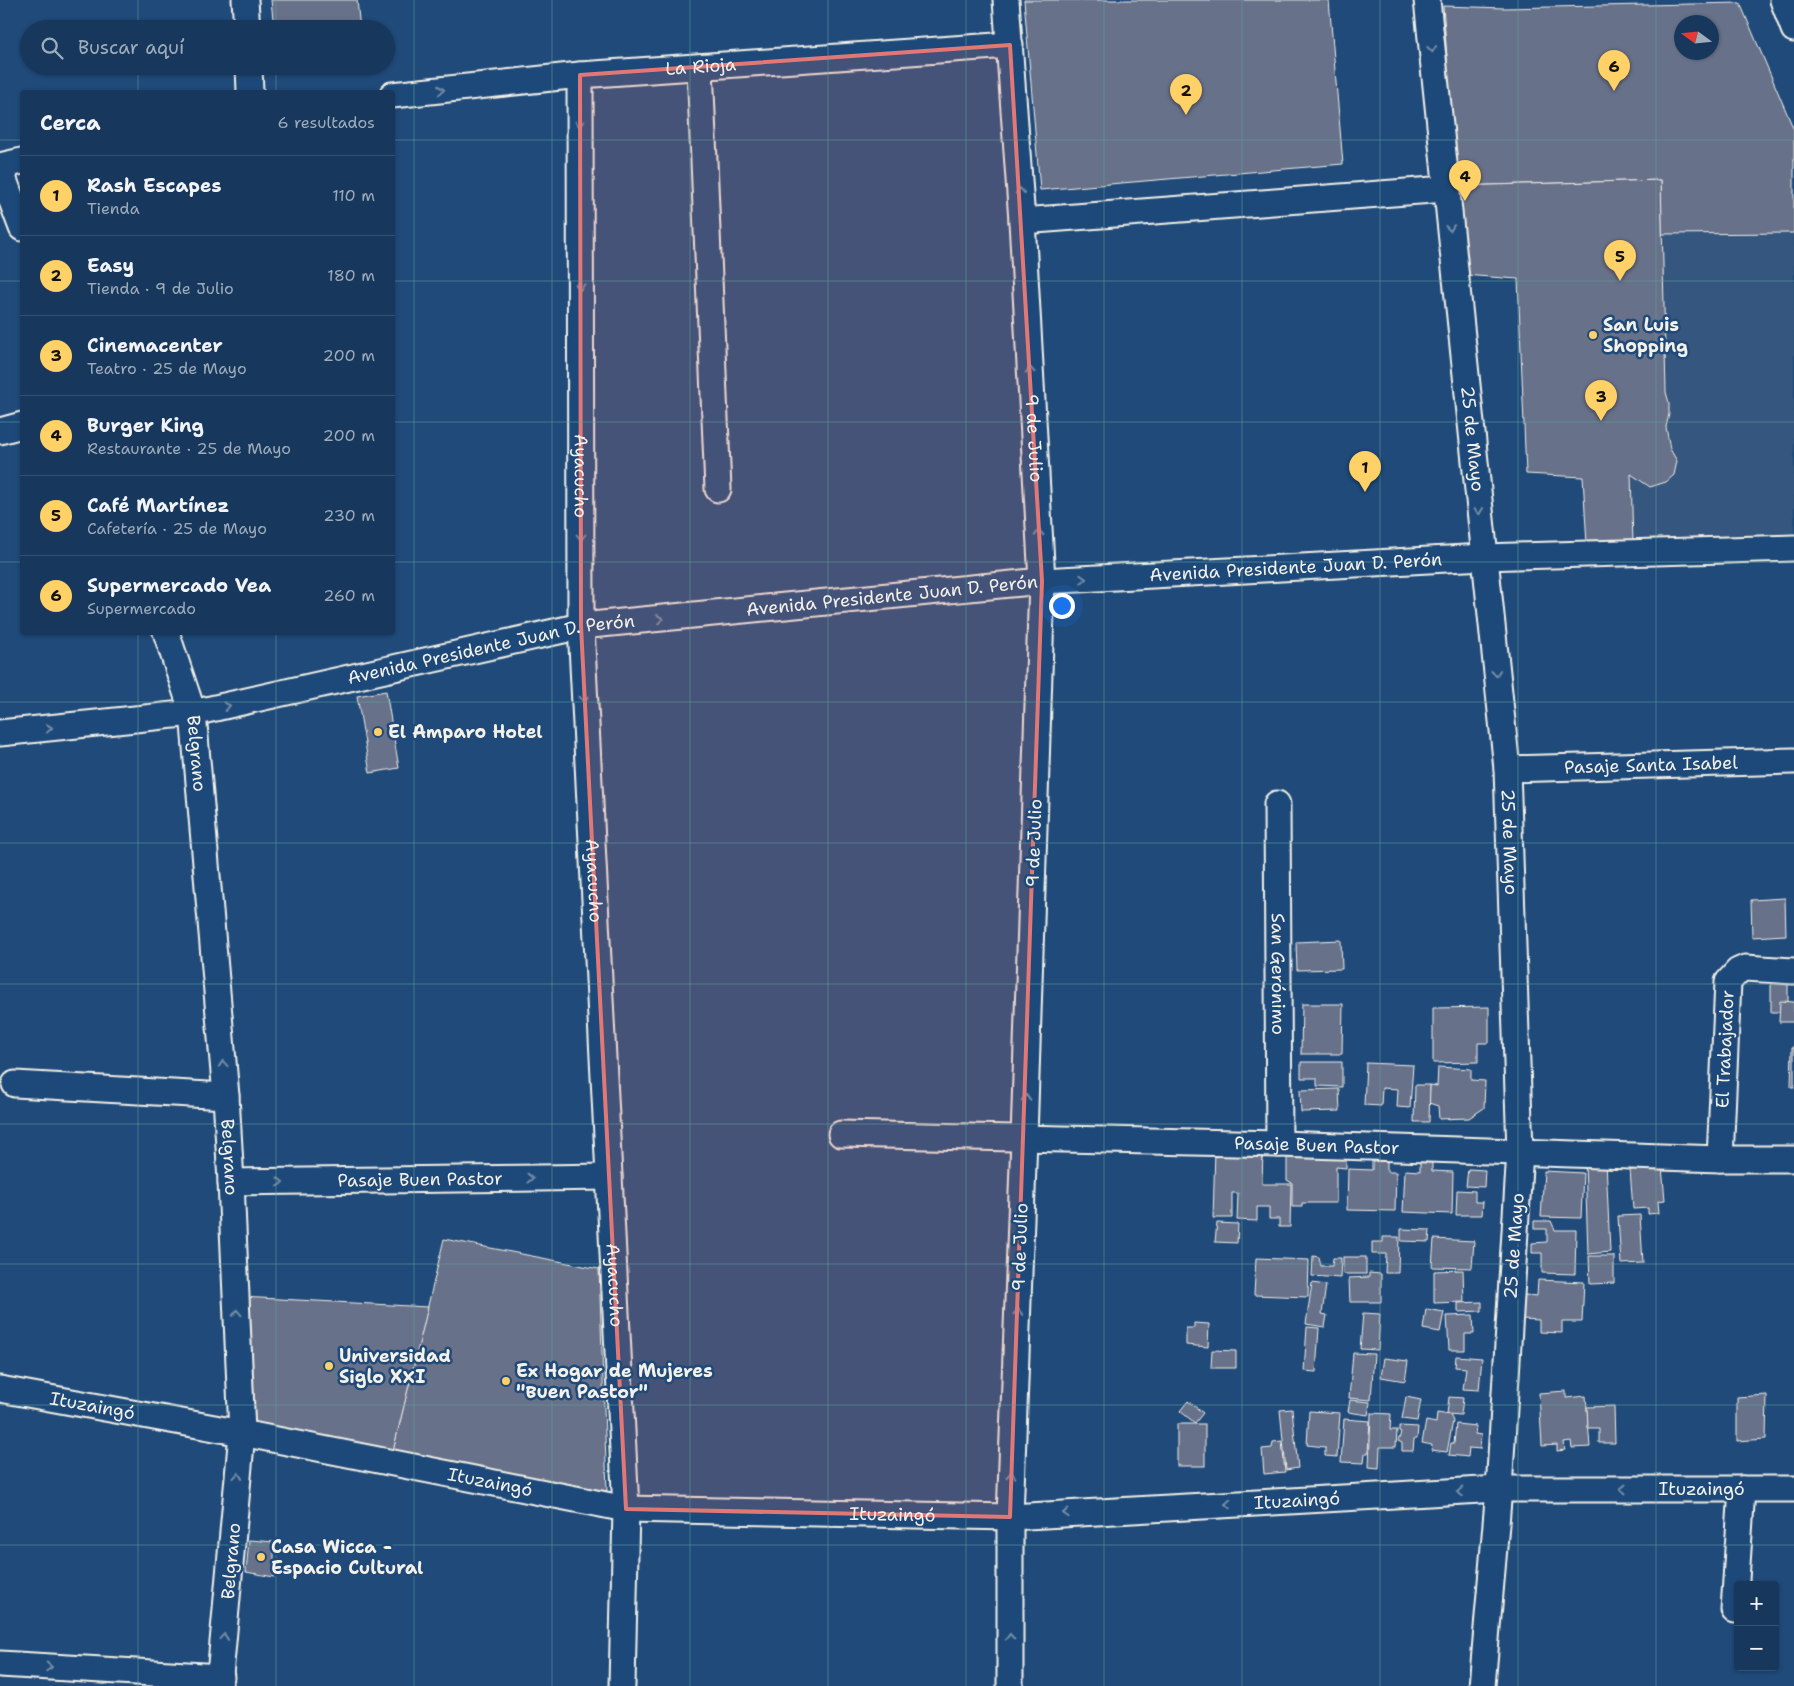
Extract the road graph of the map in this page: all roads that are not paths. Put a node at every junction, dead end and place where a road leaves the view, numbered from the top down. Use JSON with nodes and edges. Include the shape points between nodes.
{"nodes":[{"id":1,"x":245,"y":0,"type":"edge"},
{"id":2,"x":1006,"y":0,"type":"edge"},
{"id":3,"x":1427,"y":0,"type":"edge"},
{"id":4,"x":1783,"y":0,"type":"edge"},
{"id":5,"x":246,"y":20,"type":"edge"},
{"id":6,"x":1794,"y":30,"type":"edge"},
{"id":7,"x":1010,"y":45,"type":"junction"},
{"id":8,"x":700,"y":67,"type":"junction"},
{"id":9,"x":249,"y":75,"type":"edge"},
{"id":10,"x":580,"y":75,"type":"junction"},
{"id":11,"x":250,"y":90,"type":"edge"},
{"id":12,"x":395,"y":95,"type":"edge"},
{"id":13,"x":20,"y":162,"type":"edge"},
{"id":14,"x":0,"y":167,"type":"edge"},
{"id":15,"x":1446,"y":189,"type":"junction"},
{"id":16,"x":20,"y":222,"type":"edge"},
{"id":17,"x":1022,"y":222,"type":"junction"},
{"id":18,"x":20,"y":426,"type":"edge"},
{"id":19,"x":0,"y":431,"type":"edge"},
{"id":20,"x":718,"y":489,"type":"dead end"},
{"id":21,"x":1794,"y":548,"type":"edge"},
{"id":22,"x":1484,"y":557,"type":"junction"},
{"id":23,"x":1042,"y":581,"type":"junction"},
{"id":24,"x":581,"y":626,"type":"junction"},
{"id":25,"x":167,"y":635,"type":"edge"},
{"id":26,"x":193,"y":713,"type":"junction"},
{"id":27,"x":0,"y":733,"type":"edge"},
{"id":28,"x":1794,"y":761,"type":"edge"},
{"id":29,"x":1507,"y":769,"type":"junction"},
{"id":30,"x":1277,"y":804,"type":"dead end"},
{"id":31,"x":1794,"y":971,"type":"edge"},
{"id":32,"x":15,"y":1084,"type":"dead end"},
{"id":33,"x":226,"y":1096,"type":"junction"},
{"id":34,"x":841,"y":1134,"type":"dead end"},
{"id":35,"x":1024,"y":1138,"type":"junction"},
{"id":36,"x":1279,"y":1144,"type":"junction"},
{"id":37,"x":1520,"y":1152,"type":"junction"},
{"id":38,"x":1720,"y":1159,"type":"junction"},
{"id":39,"x":1794,"y":1160,"type":"edge"},
{"id":40,"x":609,"y":1177,"type":"junction"},
{"id":41,"x":231,"y":1182,"type":"junction"},
{"id":42,"x":0,"y":1390,"type":"edge"},
{"id":43,"x":242,"y":1433,"type":"junction"},
{"id":44,"x":1742,"y":1489,"type":"junction"},
{"id":45,"x":1794,"y":1489,"type":"edge"},
{"id":46,"x":1499,"y":1490,"type":"junction"},
{"id":47,"x":626,"y":1509,"type":"junction"},
{"id":48,"x":1010,"y":1517,"type":"junction"},
{"id":49,"x":1736,"y":1581,"type":"edge"},
{"id":50,"x":0,"y":1664,"type":"edge"},
{"id":51,"x":220,"y":1682,"type":"edge"},
{"id":52,"x":622,"y":1686,"type":"edge"},
{"id":53,"x":1010,"y":1686,"type":"edge"},
{"id":54,"x":1482,"y":1686,"type":"edge"}],
"edges":[{"from":1,"to":5,"type":"street"},
{"from":2,"to":7,"type":"street","name":"9 de Julio"},
{"from":3,"to":15,"type":"street","name":"25 de Mayo","one_way":true},
{"from":4,"to":6,"type":"street"},
{"from":7,"to":8,"type":"street","name":"La Rioja"},
{"from":17,"to":7,"type":"street","name":"9 de Julio","one_way":true},
{"from":8,"to":10,"type":"street","name":"La Rioja"},
{"from":8,"to":20,"type":"street"},
{"from":9,"to":11,"type":"street"},
{"from":12,"to":10,"type":"street","name":"La Rioja","one_way":true},
{"from":10,"to":24,"type":"street","name":"Ayacucho","one_way":true},
{"from":13,"to":14,"type":"street"},
{"from":14,"to":16,"type":"street"},
{"from":15,"to":17,"type":"street"},
{"from":15,"to":22,"type":"street","name":"25 de Mayo","one_way":true},
{"from":23,"to":17,"type":"street","name":"9 de Julio","one_way":true},
{"from":18,"to":19,"type":"street"},
{"from":21,"to":22,"type":"street","name":"Avenida Presidente Juan D. Perón"},
{"from":23,"to":22,"type":"street","name":"Avenida Presidente Juan D. Perón","one_way":true},
{"from":22,"to":29,"type":"street","name":"25 de Mayo","one_way":true},
{"from":24,"to":23,"type":"street","name":"Avenida Presidente Juan D. Perón","one_way":true},
{"from":35,"to":23,"type":"street","name":"9 de Julio","one_way":true},
{"from":26,"to":24,"type":"street","name":"Avenida Presidente Juan D. Perón","one_way":true},
{"from":24,"to":40,"type":"street","name":"Ayacucho","one_way":true},
{"from":25,"to":26,"type":"street","name":"Belgrano"},
{"from":27,"to":26,"type":"street","name":"Avenida Presidente Juan D. Perón","one_way":true},
{"from":33,"to":26,"type":"street","name":"Belgrano","one_way":true},
{"from":28,"to":29,"type":"street","name":"Pasaje Santa Isabel"},
{"from":29,"to":37,"type":"street","name":"25 de Mayo"},
{"from":30,"to":36,"type":"street","name":"San Gerónimo"},
{"from":31,"to":38,"type":"street","name":"El Trabajador","via":[[1746,968],[1738,970],[1728,982]]},
{"from":32,"to":33,"type":"street"},
{"from":33,"to":41,"type":"street","name":"Belgrano"},
{"from":34,"to":35,"type":"street","name":"Pasaje Buen Pastor"},
{"from":35,"to":36,"type":"street","name":"Pasaje Buen Pastor"},
{"from":48,"to":35,"type":"street","name":"9 de Julio","one_way":true},
{"from":36,"to":37,"type":"street","name":"Pasaje Buen Pastor"},
{"from":37,"to":38,"type":"street","name":"Pasaje Buen Pastor"},
{"from":37,"to":46,"type":"street","name":"25 de Mayo"},
{"from":38,"to":39,"type":"street","name":"Pasaje Buen Pastor"},
{"from":41,"to":40,"type":"street","name":"Pasaje Buen Pastor","one_way":true},
{"from":40,"to":47,"type":"street","name":"Ayacucho"},
{"from":43,"to":41,"type":"street","name":"Belgrano","one_way":true},
{"from":42,"to":43,"type":"street","name":"Ituzaingó"},
{"from":43,"to":47,"type":"street","name":"Ituzaingó"},
{"from":51,"to":43,"type":"street","name":"Belgrano","one_way":true},
{"from":44,"to":45,"type":"street","name":"Ituzaingó"},
{"from":44,"to":46,"type":"street","name":"Ituzaingó","one_way":true},
{"from":44,"to":49,"type":"street"},
{"from":46,"to":48,"type":"street","name":"Ituzaingó","one_way":true},
{"from":46,"to":54,"type":"street","name":"25 de Mayo"},
{"from":47,"to":48,"type":"street","name":"Ituzaingó"},
{"from":47,"to":52,"type":"street","name":"Ayacucho"},
{"from":53,"to":48,"type":"street","name":"9 de Julio","one_way":true},
{"from":50,"to":51,"type":"street","one_way":true}]}
